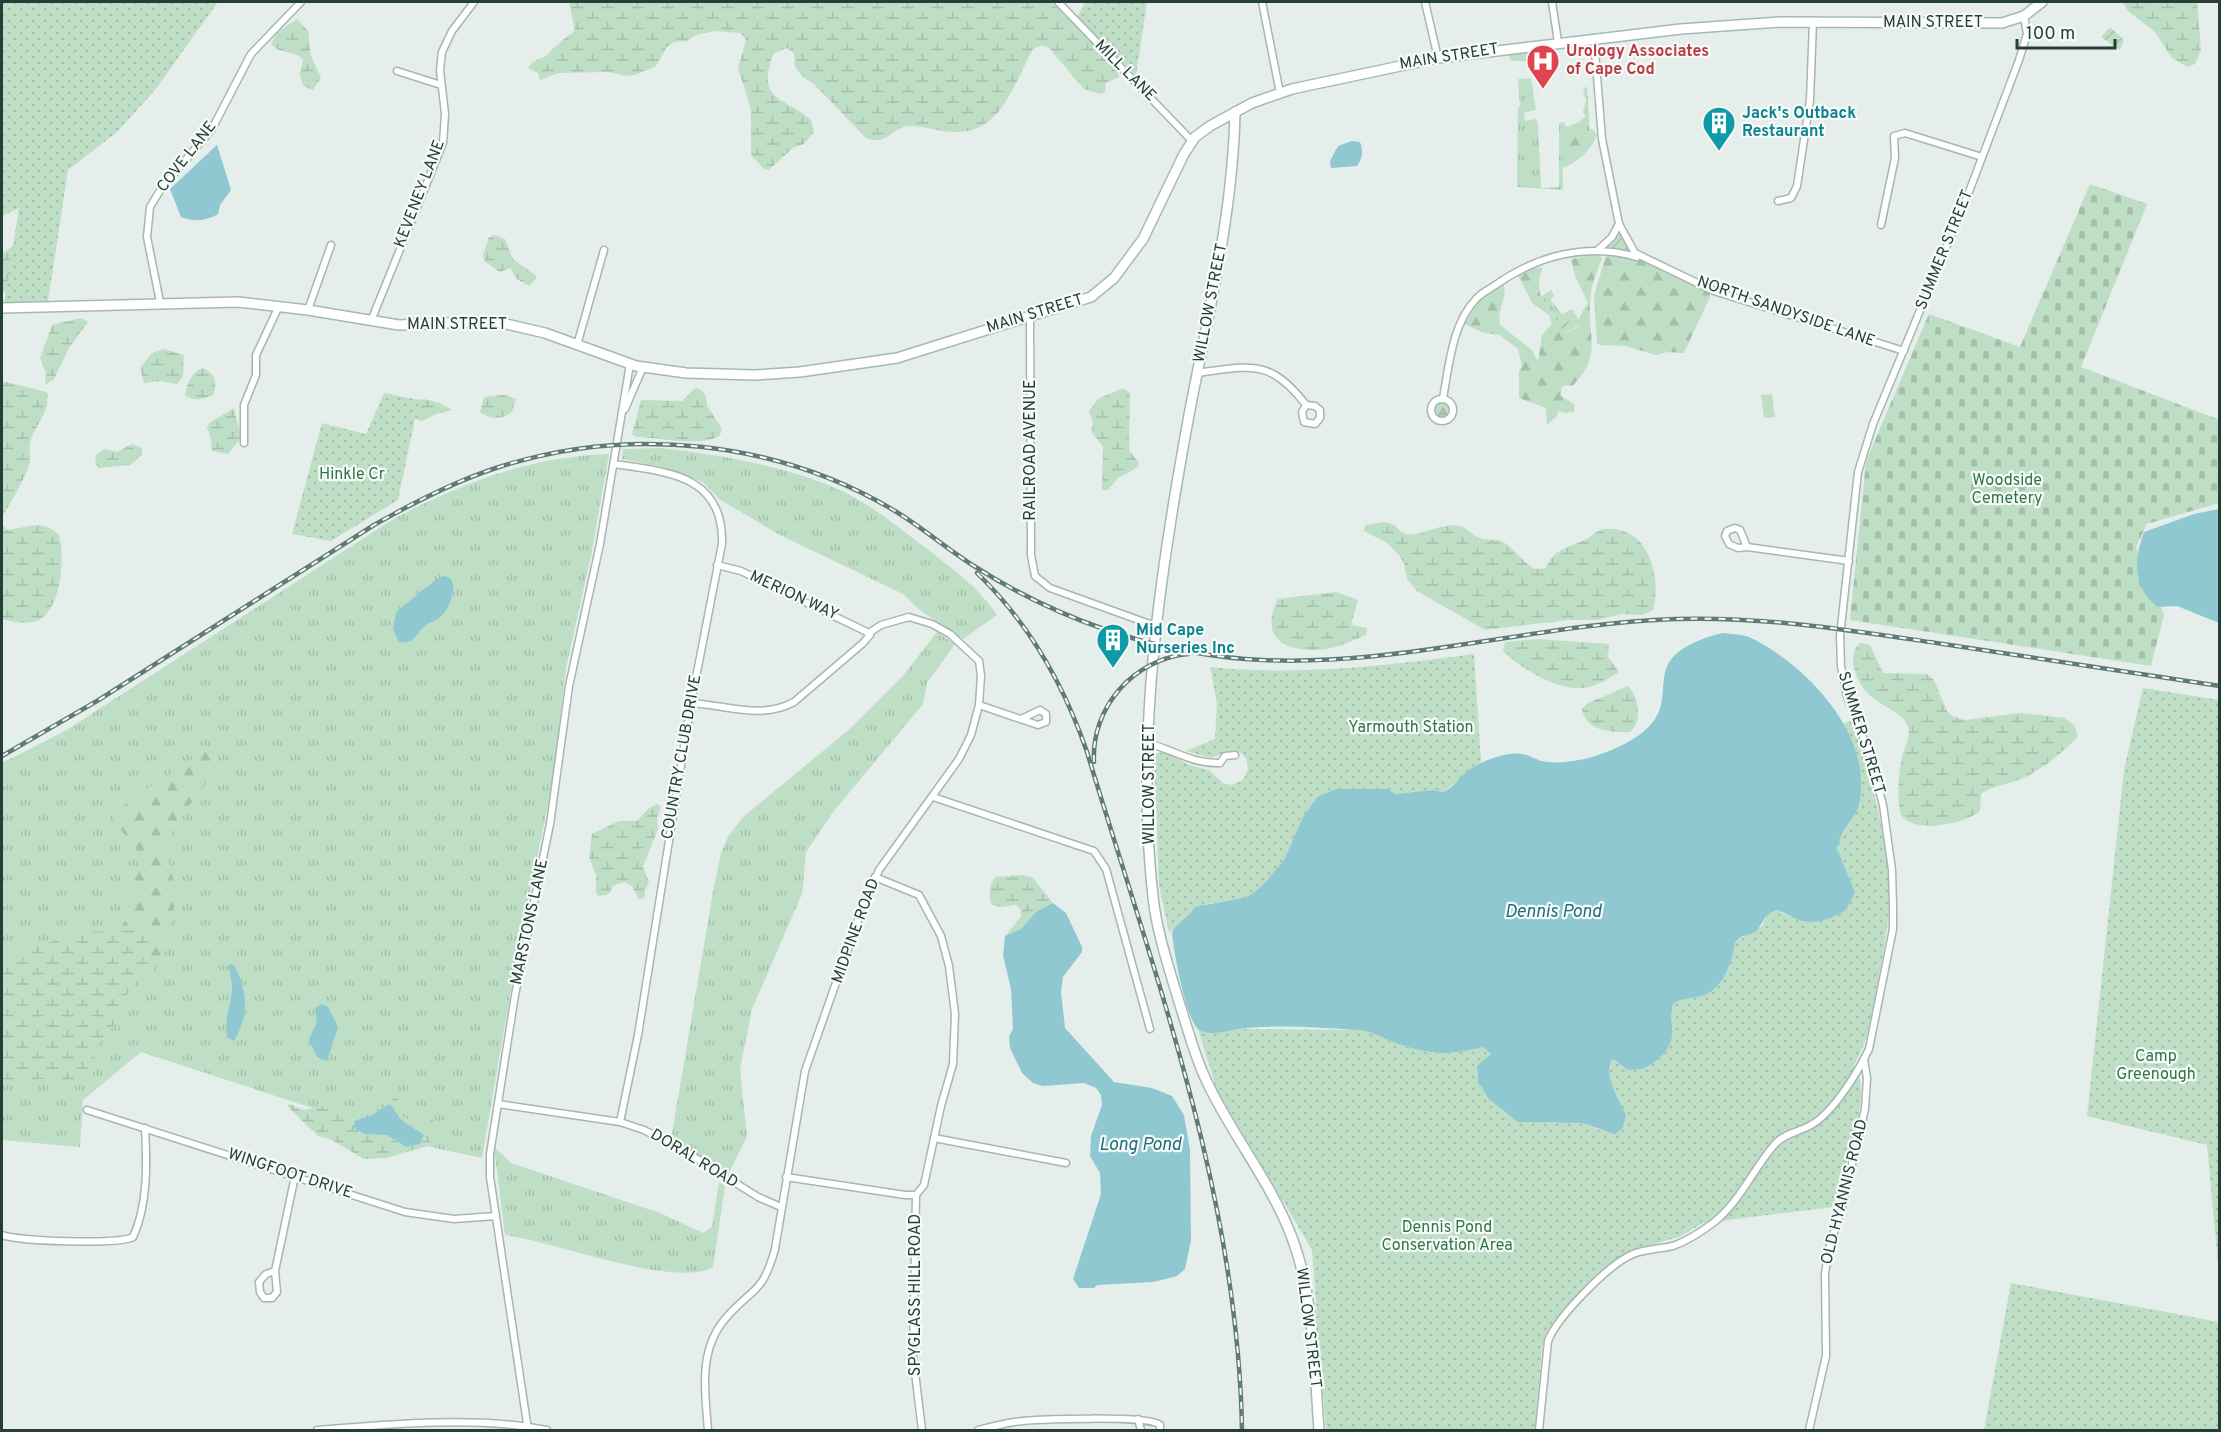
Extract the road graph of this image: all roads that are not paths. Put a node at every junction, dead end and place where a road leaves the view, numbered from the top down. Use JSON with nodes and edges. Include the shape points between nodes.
{"nodes":[{"id":1,"x":301,"y":2,"type":"edge"},
{"id":2,"x":474,"y":2,"type":"edge"},
{"id":3,"x":1058,"y":2,"type":"edge"},
{"id":4,"x":1262,"y":2,"type":"edge"},
{"id":5,"x":1425,"y":2,"type":"edge"},
{"id":6,"x":1552,"y":2,"type":"edge"},
{"id":7,"x":2042,"y":2,"type":"edge"},
{"id":8,"x":2024,"y":16,"type":"junction"},
{"id":9,"x":1813,"y":22,"type":"junction"},
{"id":10,"x":1594,"y":38,"type":"junction"},
{"id":11,"x":1558,"y":42,"type":"junction"},
{"id":12,"x":1438,"y":58,"type":"junction"},
{"id":13,"x":397,"y":71,"type":"dead end"},
{"id":14,"x":441,"y":85,"type":"junction"},
{"id":15,"x":1281,"y":93,"type":"junction"},
{"id":16,"x":1235,"y":112,"type":"junction"},
{"id":17,"x":1192,"y":141,"type":"junction"},
{"id":18,"x":1982,"y":157,"type":"junction"},
{"id":19,"x":1778,"y":201,"type":"dead end"},
{"id":20,"x":1619,"y":224,"type":"junction"},
{"id":21,"x":1881,"y":225,"type":"dead end"},
{"id":22,"x":331,"y":245,"type":"dead end"},
{"id":23,"x":604,"y":250,"type":"dead end"},
{"id":24,"x":1597,"y":251,"type":"junction"},
{"id":25,"x":1640,"y":258,"type":"junction"},
{"id":26,"x":160,"y":302,"type":"junction"},
{"id":27,"x":279,"y":306,"type":"junction"},
{"id":28,"x":2,"y":308,"type":"edge"},
{"id":29,"x":308,"y":310,"type":"junction"},
{"id":30,"x":1030,"y":316,"type":"junction"},
{"id":31,"x":371,"y":321,"type":"junction"},
{"id":32,"x":577,"y":345,"type":"junction"},
{"id":33,"x":1904,"y":351,"type":"junction"},
{"id":34,"x":630,"y":364,"type":"junction"},
{"id":35,"x":643,"y":367,"type":"junction"},
{"id":36,"x":1197,"y":373,"type":"junction"},
{"id":37,"x":1443,"y":398,"type":"dead end"},
{"id":38,"x":1306,"y":405,"type":"dead end"},
{"id":39,"x":623,"y":416,"type":"junction"},
{"id":40,"x":244,"y":442,"type":"dead end"},
{"id":41,"x":614,"y":464,"type":"junction"},
{"id":42,"x":1748,"y":547,"type":"dead end"},
{"id":43,"x":1848,"y":561,"type":"junction"},
{"id":44,"x":717,"y":565,"type":"junction"},
{"id":45,"x":1158,"y":627,"type":"junction"},
{"id":46,"x":869,"y":633,"type":"junction"},
{"id":47,"x":691,"y":702,"type":"junction"},
{"id":48,"x":979,"y":705,"type":"junction"},
{"id":49,"x":1021,"y":719,"type":"dead end"},
{"id":50,"x":1148,"y":743,"type":"junction"},
{"id":51,"x":1235,"y":755,"type":"dead end"},
{"id":52,"x":933,"y":797,"type":"junction"},
{"id":53,"x":875,"y":877,"type":"junction"},
{"id":54,"x":1150,"y":1029,"type":"dead end"},
{"id":55,"x":1864,"y":1060,"type":"junction"},
{"id":56,"x":498,"y":1104,"type":"junction"},
{"id":57,"x":87,"y":1110,"type":"dead end"},
{"id":58,"x":620,"y":1122,"type":"junction"},
{"id":59,"x":145,"y":1128,"type":"junction"},
{"id":60,"x":934,"y":1138,"type":"junction"},
{"id":61,"x":1066,"y":1163,"type":"dead end"},
{"id":62,"x":295,"y":1176,"type":"junction"},
{"id":63,"x":786,"y":1177,"type":"junction"},
{"id":64,"x":916,"y":1195,"type":"junction"},
{"id":65,"x":781,"y":1207,"type":"junction"},
{"id":66,"x":496,"y":1216,"type":"junction"},
{"id":67,"x":2,"y":1237,"type":"edge"},
{"id":68,"x":275,"y":1271,"type":"dead end"},
{"id":69,"x":1138,"y":1419,"type":"junction"},
{"id":70,"x":1015,"y":1422,"type":"junction"},
{"id":71,"x":528,"y":1429,"type":"edge"},
{"id":72,"x":317,"y":1431,"type":"edge"},
{"id":73,"x":548,"y":1431,"type":"edge"},
{"id":74,"x":708,"y":1431,"type":"edge"},
{"id":75,"x":922,"y":1431,"type":"edge"},
{"id":76,"x":978,"y":1431,"type":"edge"},
{"id":77,"x":1016,"y":1431,"type":"edge"},
{"id":78,"x":1141,"y":1431,"type":"edge"},
{"id":79,"x":1160,"y":1431,"type":"edge"},
{"id":80,"x":1319,"y":1431,"type":"edge"},
{"id":81,"x":1539,"y":1431,"type":"edge"},
{"id":82,"x":1809,"y":1431,"type":"edge"}],
"edges":[{"from":1,"to":26,"type":"street","name":"COVE LANE","via":[[251,54],[212,129],[150,207],[148,244]]},
{"from":2,"to":14,"type":"street","name":"KEVENEY LANE","via":[[442,52]]},
{"from":3,"to":17,"type":"street","name":"MILL LANE"},
{"from":4,"to":15,"type":"street"},
{"from":5,"to":12,"type":"street"},
{"from":6,"to":11,"type":"street"},
{"from":7,"to":8,"type":"main road","name":"MAIN STREET"},
{"from":8,"to":9,"type":"main road","name":"MAIN STREET","via":[[1993,23]]},
{"from":8,"to":18,"type":"street","name":"SUMMER STREET","via":[[2026,40]]},
{"from":9,"to":10,"type":"main road","name":"MAIN STREET","via":[[1726,25]]},
{"from":9,"to":19,"type":"street","via":[[1810,100],[1797,186],[1791,198]]},
{"from":10,"to":11,"type":"main road","name":"MAIN STREET"},
{"from":10,"to":20,"type":"street","via":[[1600,132]]},
{"from":11,"to":12,"type":"main road","name":"MAIN STREET"},
{"from":12,"to":15,"type":"main road","name":"MAIN STREET"},
{"from":13,"to":14,"type":"street"},
{"from":14,"to":31,"type":"street","name":"KEVENEY LANE","via":[[443,143]]},
{"from":15,"to":16,"type":"main road","name":"MAIN STREET"},
{"from":16,"to":17,"type":"main road","name":"MAIN STREET"},
{"from":16,"to":36,"type":"main road","name":"WILLOW STREET","via":[[1231,184]]},
{"from":17,"to":30,"type":"main road","name":"MAIN STREET","via":[[1143,239],[1114,278],[1084,301]]},
{"from":18,"to":21,"type":"street","via":[[1905,133],[1894,136],[1895,158]]},
{"from":18,"to":33,"type":"street","name":"SUMMER STREET"},
{"from":20,"to":24,"type":"street"},
{"from":20,"to":25,"type":"street"},
{"from":22,"to":29,"type":"street"},
{"from":23,"to":32,"type":"street"},
{"from":24,"to":25,"type":"street","name":"NORTH SANDYSIDE LANE"},
{"from":24,"to":37,"type":"street","name":"NORTH SANDYSIDE LANE","via":[[1547,256],[1511,274],[1475,299],[1455,337]]},
{"from":25,"to":33,"type":"street","name":"NORTH SANDYSIDE LANE","via":[[1714,291]]},
{"from":26,"to":27,"type":"main road","name":"MAIN STREET"},
{"from":26,"to":28,"type":"main road","name":"MAIN STREET"},
{"from":27,"to":29,"type":"main road","name":"MAIN STREET"},
{"from":27,"to":40,"type":"street","via":[[256,355],[256,375],[244,405]]},
{"from":29,"to":31,"type":"main road","name":"MAIN STREET"},
{"from":30,"to":35,"type":"main road","name":"MAIN STREET","via":[[872,363],[755,375]]},
{"from":30,"to":45,"type":"street","name":"RAILROAD AVENUE","via":[[1033,570],[1038,581],[1050,588]]},
{"from":31,"to":32,"type":"main road","name":"MAIN STREET","via":[[408,325],[493,321]]},
{"from":32,"to":34,"type":"main road","name":"MAIN STREET"},
{"from":33,"to":43,"type":"street","name":"SUMMER STREET","via":[[1859,463]]},
{"from":34,"to":35,"type":"main road","name":"MAIN STREET"},
{"from":34,"to":39,"type":"street","name":"MARSTONS LANE"},
{"from":35,"to":39,"type":"street","name":"MARSTONS LANE"},
{"from":36,"to":38,"type":"street","via":[[1257,367],[1288,383]]},
{"from":36,"to":45,"type":"main road","name":"WILLOW STREET","via":[[1173,504]]},
{"from":39,"to":41,"type":"street","name":"MARSTONS LANE"},
{"from":41,"to":44,"type":"street","name":"COUNTRY CLUB DRIVE","via":[[674,476],[709,494],[722,528]]},
{"from":41,"to":56,"type":"street","name":"MARSTONS LANE","via":[[569,686],[550,824],[514,995]]},
{"from":42,"to":43,"type":"street"},
{"from":43,"to":55,"type":"street","name":"SUMMER STREET","via":[[1841,666],[1882,805],[1893,886],[1893,930],[1874,1030]]},
{"from":44,"to":46,"type":"street","name":"MERION WAY","via":[[741,571]]},
{"from":44,"to":47,"type":"street","name":"COUNTRY CLUB DRIVE"},
{"from":45,"to":50,"type":"main road","name":"WILLOW STREET"},
{"from":46,"to":47,"type":"street","name":"MIDPINE ROAD","via":[[862,644],[783,708],[762,712]]},
{"from":46,"to":48,"type":"street","name":"MIDPINE ROAD","via":[[909,617],[950,634],[979,661]]},
{"from":47,"to":58,"type":"street","name":"COUNTRY CLUB DRIVE","via":[[638,1035]]},
{"from":48,"to":49,"type":"street"},
{"from":48,"to":52,"type":"street","name":"MIDPINE ROAD","via":[[965,748]]},
{"from":50,"to":51,"type":"street","via":[[1201,764],[1220,766],[1225,756]]},
{"from":50,"to":80,"type":"main road","name":"WILLOW STREET","via":[[1150,869],[1158,929],[1203,1073],[1273,1195],[1299,1259],[1309,1311]]},
{"from":52,"to":53,"type":"street","name":"MIDPINE ROAD"},
{"from":52,"to":54,"type":"street","via":[[1094,851],[1100,857]]},
{"from":53,"to":60,"type":"street","via":[[919,895],[946,949],[955,1053]]},
{"from":53,"to":63,"type":"street","name":"MIDPINE ROAD","via":[[805,1071]]},
{"from":55,"to":81,"type":"street","name":"SUMMER STREET","via":[[1829,1110],[1812,1125],[1779,1140],[1715,1222],[1683,1242],[1625,1258],[1566,1314],[1548,1341]]},
{"from":55,"to":82,"type":"street","name":"OLD HYANNIS ROAD","via":[[1865,1109],[1829,1248],[1825,1274],[1826,1356]]},
{"from":56,"to":58,"type":"street","name":"DORAL ROAD"},
{"from":56,"to":66,"type":"street","name":"MARSTONS LANE","via":[[489,1164]]},
{"from":57,"to":59,"type":"street","name":"WINGFOOT DRIVE"},
{"from":58,"to":65,"type":"street","name":"DORAL ROAD","via":[[666,1141]]},
{"from":59,"to":62,"type":"street","name":"WINGFOOT DRIVE"},
{"from":59,"to":67,"type":"street","via":[[143,1202],[133,1237],[94,1242]]},
{"from":60,"to":61,"type":"street"},
{"from":60,"to":64,"type":"street","via":[[924,1185]]},
{"from":62,"to":66,"type":"street","name":"WINGFOOT DRIVE","via":[[415,1214],[454,1219]]},
{"from":62,"to":68,"type":"street"},
{"from":63,"to":64,"type":"street"},
{"from":63,"to":65,"type":"street","name":"MIDPINE ROAD"},
{"from":64,"to":75,"type":"street","name":"SPYGLASS HILL ROAD","via":[[913,1356]]},
{"from":65,"to":74,"type":"street","name":"MIDPINE ROAD","via":[[766,1277],[727,1317],[711,1344],[705,1381]]},
{"from":66,"to":71,"type":"street","name":"MARSTONS LANE"},
{"from":69,"to":70,"type":"street"},
{"from":69,"to":78,"type":"street"},
{"from":69,"to":79,"type":"street","via":[[1158,1421]]},
{"from":70,"to":76,"type":"street"},
{"from":70,"to":77,"type":"street"},
{"from":71,"to":72,"type":"street","via":[[498,1424]]},
{"from":71,"to":73,"type":"street"}]}
